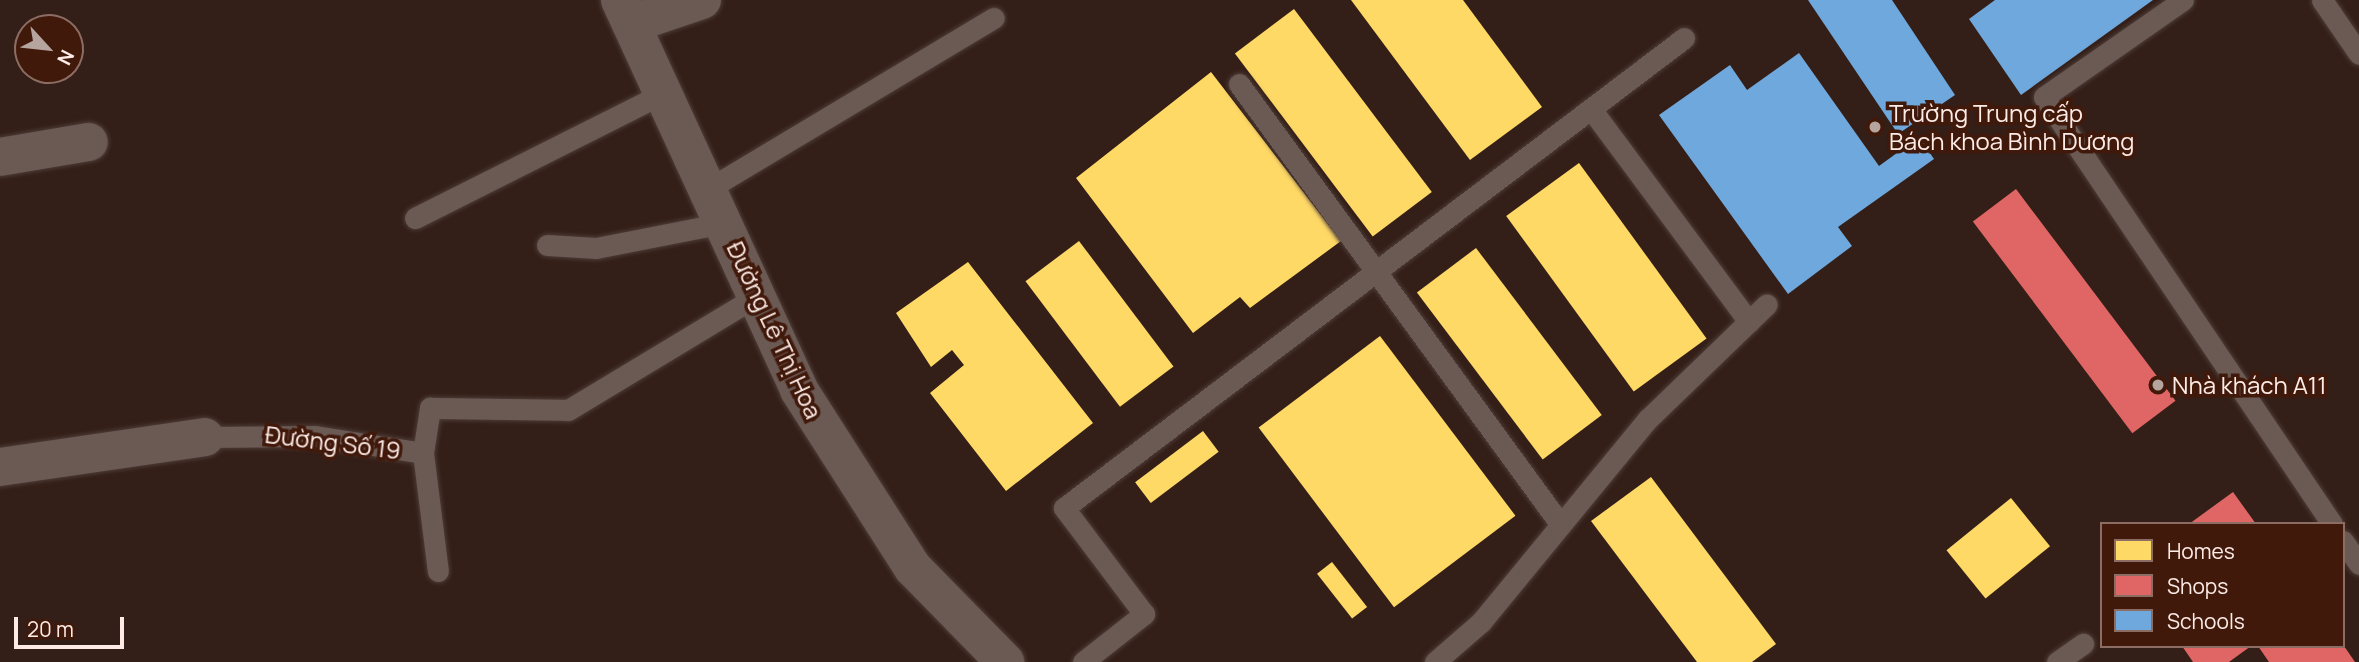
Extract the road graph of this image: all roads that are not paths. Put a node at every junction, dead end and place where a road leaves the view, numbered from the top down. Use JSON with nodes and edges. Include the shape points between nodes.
{"nodes":[{"id":1,"x":702,"y":0,"type":"edge"},
{"id":2,"x":2183,"y":0,"type":"edge"},
{"id":3,"x":2322,"y":0,"type":"edge"},
{"id":4,"x":625,"y":12,"type":"edge"},
{"id":5,"x":994,"y":18,"type":"dead end"},
{"id":6,"x":1684,"y":38,"type":"dead end"},
{"id":7,"x":2359,"y":54,"type":"edge"},
{"id":8,"x":1239,"y":84,"type":"dead end"},
{"id":9,"x":663,"y":93,"type":"junction"},
{"id":10,"x":1591,"y":109,"type":"junction"},
{"id":11,"x":89,"y":142,"type":"dead end"},
{"id":12,"x":0,"y":157,"type":"edge"},
{"id":13,"x":708,"y":189,"type":"junction"},
{"id":14,"x":415,"y":218,"type":"dead end"},
{"id":15,"x":724,"y":223,"type":"junction"},
{"id":16,"x":547,"y":245,"type":"dead end"},
{"id":17,"x":1377,"y":272,"type":"junction"},
{"id":18,"x":760,"y":294,"type":"junction"},
{"id":19,"x":1767,"y":304,"type":"dead end"},
{"id":20,"x":1749,"y":322,"type":"junction"},
{"id":21,"x":205,"y":437,"type":"joint"},
{"id":22,"x":423,"y":453,"type":"junction"},
{"id":23,"x":0,"y":467,"type":"edge"},
{"id":24,"x":1558,"y":521,"type":"junction"},
{"id":25,"x":2331,"y":522,"type":"edge"},
{"id":26,"x":2345,"y":544,"type":"edge"},
{"id":27,"x":2359,"y":564,"type":"edge"},
{"id":28,"x":438,"y":570,"type":"dead end"},
{"id":29,"x":2083,"y":644,"type":"dead end"},
{"id":30,"x":1003,"y":662,"type":"edge"},
{"id":31,"x":1083,"y":662,"type":"edge"},
{"id":32,"x":1435,"y":662,"type":"edge"},
{"id":33,"x":2057,"y":662,"type":"edge"}],
"edges":[{"from":1,"to":4,"type":"street"},
{"from":2,"to":25,"type":"lane","via":[[2044,97]]},
{"from":3,"to":7,"type":"lane"},
{"from":4,"to":9,"type":"street","name":"Đường Lê Thị Hoa"},
{"from":5,"to":13,"type":"lane"},
{"from":6,"to":10,"type":"lane"},
{"from":8,"to":17,"type":"lane"},
{"from":9,"to":13,"type":"street","name":"Đường Lê Thị Hoa"},
{"from":9,"to":14,"type":"lane"},
{"from":10,"to":17,"type":"lane"},
{"from":10,"to":20,"type":"lane"},
{"from":11,"to":12,"type":"street"},
{"from":13,"to":15,"type":"street","name":"Đường Lê Thị Hoa"},
{"from":15,"to":16,"type":"lane","via":[[596,248]]},
{"from":15,"to":18,"type":"street","name":"Đường Lê Thị Hoa"},
{"from":17,"to":24,"type":"lane"},
{"from":17,"to":31,"type":"lane","via":[[1065,508],[1144,614]]},
{"from":18,"to":22,"type":"lane","via":[[568,410],[430,408]]},
{"from":18,"to":30,"type":"street","name":"Đường Lê Thị Hoa","via":[[799,390],[880,521],[955,617]]},
{"from":19,"to":20,"type":"lane"},
{"from":20,"to":24,"type":"lane","via":[[1693,371]]},
{"from":21,"to":22,"type":"lane","name":"Đường Số 19","via":[[315,436]]},
{"from":21,"to":23,"type":"street","name":"Đường Số 19"},
{"from":22,"to":28,"type":"lane","name":"Đường Số 19"},
{"from":24,"to":32,"type":"lane","via":[[1481,622]]},
{"from":26,"to":27,"type":"lane"},
{"from":29,"to":33,"type":"lane"}]}
